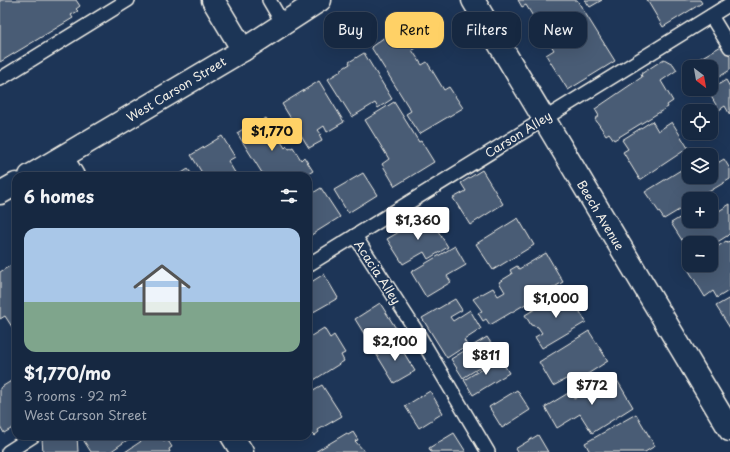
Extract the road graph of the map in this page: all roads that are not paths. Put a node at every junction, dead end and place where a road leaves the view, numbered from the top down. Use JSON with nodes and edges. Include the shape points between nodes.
{"nodes":[{"id":1,"x":128,"y":0,"type":"edge"},
{"id":2,"x":213,"y":0,"type":"edge"},
{"id":3,"x":269,"y":0,"type":"edge"},
{"id":4,"x":320,"y":0,"type":"edge"},
{"id":5,"x":473,"y":0,"type":"edge"},
{"id":6,"x":730,"y":4,"type":"edge"},
{"id":7,"x":711,"y":16,"type":"junction"},
{"id":8,"x":283,"y":24,"type":"junction"},
{"id":9,"x":730,"y":47,"type":"edge"},
{"id":10,"x":242,"y":50,"type":"junction"},
{"id":11,"x":0,"y":79,"type":"edge"},
{"id":12,"x":543,"y":118,"type":"junction"},
{"id":13,"x":62,"y":158,"type":"junction"},
{"id":14,"x":37,"y":172,"type":"edge"},
{"id":15,"x":71,"y":172,"type":"edge"},
{"id":16,"x":12,"y":186,"type":"edge"},
{"id":17,"x":0,"y":193,"type":"edge"},
{"id":18,"x":355,"y":236,"type":"junction"},
{"id":19,"x":312,"y":263,"type":"edge"},
{"id":20,"x":730,"y":430,"type":"edge"},
{"id":21,"x":27,"y":440,"type":"edge"},
{"id":22,"x":234,"y":440,"type":"edge"},
{"id":23,"x":8,"y":452,"type":"edge"},
{"id":24,"x":242,"y":452,"type":"edge"},
{"id":25,"x":488,"y":452,"type":"edge"}],
"edges":[{"from":1,"to":11,"type":"lane"},
{"from":2,"to":10,"type":"street"},
{"from":3,"to":8,"type":"lane"},
{"from":4,"to":8,"type":"street","name":"West Carson Street"},
{"from":5,"to":12,"type":"street","name":"Beech Avenue"},
{"from":6,"to":7,"type":"lane","name":"Carson Alley"},
{"from":7,"to":9,"type":"lane"},
{"from":7,"to":12,"type":"lane","name":"Carson Alley"},
{"from":8,"to":10,"type":"street","name":"West Carson Street"},
{"from":10,"to":13,"type":"street","name":"West Carson Street"},
{"from":12,"to":18,"type":"lane","name":"Carson Alley"},
{"from":12,"to":20,"type":"street","name":"Beech Avenue"},
{"from":13,"to":14,"type":"street","name":"West Carson Street"},
{"from":13,"to":15,"type":"street"},
{"from":16,"to":17,"type":"street"},
{"from":18,"to":19,"type":"lane","name":"Carson Alley"},
{"from":18,"to":25,"type":"lane","name":"Acacia Alley"},
{"from":21,"to":23,"type":"lane"},
{"from":22,"to":24,"type":"street"}]}
